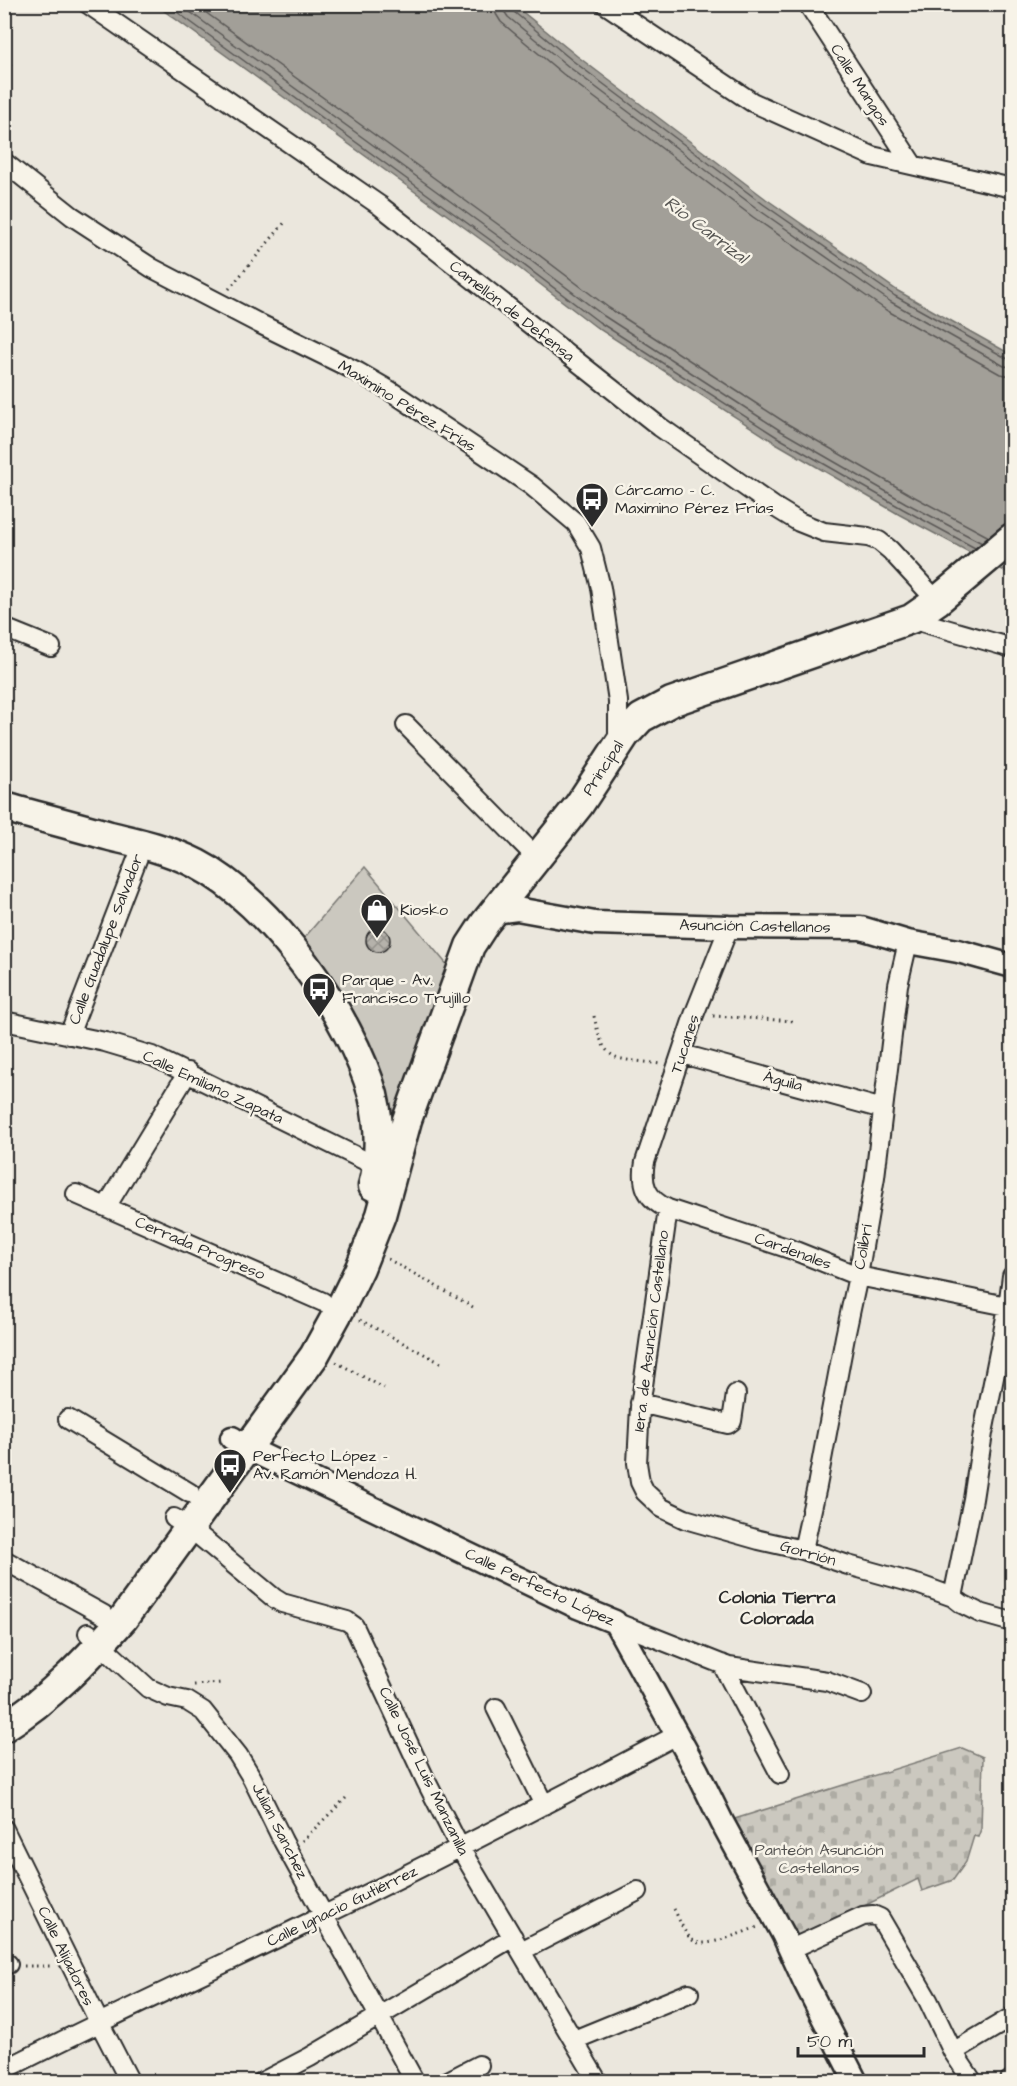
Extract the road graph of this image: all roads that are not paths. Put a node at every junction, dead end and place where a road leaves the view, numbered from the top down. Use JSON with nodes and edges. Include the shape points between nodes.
{"nodes":[{"id":1,"x":88,"y":4,"type":"edge"},
{"id":2,"x":605,"y":4,"type":"edge"},
{"id":3,"x":808,"y":4,"type":"edge"},
{"id":4,"x":4,"y":162,"type":"edge"},
{"id":5,"x":913,"y":165,"type":"junction"},
{"id":6,"x":1012,"y":188,"type":"edge"},
{"id":7,"x":1012,"y":538,"type":"edge"},
{"id":8,"x":947,"y":593,"type":"junction"},
{"id":9,"x":911,"y":619,"type":"junction"},
{"id":10,"x":4,"y":628,"type":"edge"},
{"id":11,"x":51,"y":647,"type":"dead end"},
{"id":12,"x":1012,"y":648,"type":"edge"},
{"id":13,"x":406,"y":725,"type":"dead end"},
{"id":14,"x":618,"y":746,"type":"junction"},
{"id":15,"x":4,"y":807,"type":"edge"},
{"id":16,"x":143,"y":844,"type":"junction"},
{"id":17,"x":537,"y":858,"type":"junction"},
{"id":18,"x":494,"y":912,"type":"junction"},
{"id":19,"x":729,"y":927,"type":"junction"},
{"id":20,"x":908,"y":942,"type":"junction"},
{"id":21,"x":1012,"y":966,"type":"edge"},
{"id":22,"x":4,"y":1021,"type":"edge"},
{"id":23,"x":69,"y":1035,"type":"junction"},
{"id":24,"x":680,"y":1060,"type":"junction"},
{"id":25,"x":188,"y":1072,"type":"junction"},
{"id":26,"x":883,"y":1109,"type":"junction"},
{"id":27,"x":376,"y":1112,"type":"junction"},
{"id":28,"x":407,"y":1120,"type":"junction"},
{"id":29,"x":645,"y":1162,"type":"joint"},
{"id":30,"x":378,"y":1167,"type":"junction"},
{"id":31,"x":76,"y":1194,"type":"dead end"},
{"id":32,"x":106,"y":1207,"type":"junction"},
{"id":33,"x":668,"y":1209,"type":"junction"},
{"id":34,"x":858,"y":1276,"type":"junction"},
{"id":35,"x":1012,"y":1276,"type":"edge"},
{"id":36,"x":332,"y":1305,"type":"junction"},
{"id":37,"x":1010,"y":1307,"type":"edge"},
{"id":38,"x":736,"y":1394,"type":"dead end"},
{"id":39,"x":640,"y":1403,"type":"junction"},
{"id":40,"x":68,"y":1419,"type":"dead end"},
{"id":41,"x":239,"y":1443,"type":"junction"},
{"id":42,"x":636,"y":1454,"type":"joint"},
{"id":43,"x":190,"y":1493,"type":"junction"},
{"id":44,"x":182,"y":1523,"type":"junction"},
{"id":45,"x":803,"y":1550,"type":"junction"},
{"id":46,"x":4,"y":1560,"type":"edge"},
{"id":47,"x":952,"y":1597,"type":"junction"},
{"id":48,"x":615,"y":1622,"type":"junction"},
{"id":49,"x":1012,"y":1622,"type":"edge"},
{"id":50,"x":97,"y":1631,"type":"junction"},
{"id":51,"x":722,"y":1664,"type":"junction"},
{"id":52,"x":862,"y":1694,"type":"dead end"},
{"id":53,"x":4,"y":1705,"type":"edge"},
{"id":54,"x":496,"y":1708,"type":"dead end"},
{"id":55,"x":4,"y":1727,"type":"edge"},
{"id":56,"x":677,"y":1735,"type":"junction"},
{"id":57,"x":780,"y":1774,"type":"dead end"},
{"id":58,"x":544,"y":1805,"type":"junction"},
{"id":59,"x":4,"y":1828,"type":"edge"},
{"id":60,"x":460,"y":1848,"type":"junction"},
{"id":61,"x":638,"y":1891,"type":"dead end"},
{"id":62,"x":324,"y":1915,"type":"junction"},
{"id":63,"x":517,"y":1944,"type":"junction"},
{"id":64,"x":790,"y":1949,"type":"junction"},
{"id":65,"x":689,"y":1993,"type":"dead end"},
{"id":66,"x":379,"y":2015,"type":"junction"},
{"id":67,"x":1012,"y":2017,"type":"edge"},
{"id":68,"x":99,"y":2022,"type":"junction"},
{"id":69,"x":574,"y":2040,"type":"junction"},
{"id":70,"x":953,"y":2052,"type":"junction"},
{"id":71,"x":480,"y":2065,"type":"dead end"},
{"id":72,"x":4,"y":2070,"type":"edge"},
{"id":73,"x":1012,"y":2079,"type":"edge"},
{"id":74,"x":130,"y":2082,"type":"edge"},
{"id":75,"x":262,"y":2082,"type":"edge"},
{"id":76,"x":415,"y":2082,"type":"edge"},
{"id":77,"x":446,"y":2082,"type":"edge"},
{"id":78,"x":598,"y":2082,"type":"edge"},
{"id":79,"x":856,"y":2082,"type":"edge"},
{"id":80,"x":973,"y":2082,"type":"edge"},
{"id":81,"x":1008,"y":2082,"type":"edge"}],
"edges":[{"from":1,"to":8,"type":"street","name":"Camellón de Defensa","via":[[379,206],[660,427],[764,500],[824,532],[879,541]]},
{"from":2,"to":5,"type":"street","via":[[752,102],[872,156]]},
{"from":3,"to":5,"type":"street","name":"Calle Mangos"},
{"from":4,"to":14,"type":"street","name":"Maximino Pérez Frías","via":[[72,216],[152,268],[388,390],[532,486],[576,523],[591,548],[601,588],[618,701]]},
{"from":5,"to":6,"type":"street"},
{"from":7,"to":8,"type":"main road","name":"Principal"},
{"from":8,"to":9,"type":"main road","name":"Principal"},
{"from":9,"to":12,"type":"street"},
{"from":9,"to":14,"type":"main road","name":"Principal","via":[[665,704],[641,718]]},
{"from":10,"to":11,"type":"street"},
{"from":13,"to":17,"type":"street"},
{"from":14,"to":17,"type":"main road","name":"Principal"},
{"from":15,"to":16,"type":"main road"},
{"from":16,"to":23,"type":"street","name":"Calle Guadalupe Salvador"},
{"from":16,"to":27,"type":"main road","via":[[214,874],[275,927],[342,1024],[363,1067]]},
{"from":17,"to":18,"type":"main road","name":"Principal"},
{"from":18,"to":19,"type":"street","name":"Asunción Castellanos","via":[[517,909],[595,923]]},
{"from":18,"to":28,"type":"main road","name":"Principal","via":[[470,946]]},
{"from":19,"to":20,"type":"street","name":"Asunción Castellanos","via":[[861,928]]},
{"from":19,"to":24,"type":"street","name":"Tucanes"},
{"from":20,"to":21,"type":"street","name":"Asunción Castellanos"},
{"from":20,"to":26,"type":"street","name":"Colibrí","via":[[898,985]]},
{"from":22,"to":23,"type":"street","name":"Calle Emiliano Zapata"},
{"from":23,"to":25,"type":"street","name":"Calle Emiliano Zapata","via":[[134,1050]]},
{"from":24,"to":26,"type":"street","name":"Águila"},
{"from":24,"to":29,"type":"street","name":"Tucanes"},
{"from":25,"to":30,"type":"street","name":"Calle Emiliano Zapata"},
{"from":25,"to":32,"type":"street"},
{"from":26,"to":34,"type":"street","name":"Colibrí"},
{"from":27,"to":28,"type":"main road","via":[[388,1125]]},
{"from":27,"to":30,"type":"main road"},
{"from":28,"to":36,"type":"main road","name":"Principal","via":[[368,1248]]},
{"from":29,"to":33,"type":"street","name":"Cardenales","via":[[647,1193]]},
{"from":30,"to":36,"type":"main road"},
{"from":31,"to":32,"type":"street","name":"Cerrada Progreso"},
{"from":32,"to":36,"type":"street","name":"Cerrada Progreso"},
{"from":33,"to":34,"type":"street","name":"Cardenales"},
{"from":33,"to":39,"type":"street","name":"1era. de Asunción Castellano"},
{"from":34,"to":37,"type":"street","name":"Cardenales"},
{"from":34,"to":45,"type":"street","name":"Colibrí"},
{"from":35,"to":37,"type":"street"},
{"from":36,"to":41,"type":"main road","via":[[290,1355]]},
{"from":36,"to":41,"type":"main road","via":[[316,1352]]},
{"from":37,"to":47,"type":"street"},
{"from":38,"to":39,"type":"street","via":[[733,1417],[728,1424]]},
{"from":39,"to":42,"type":"street","name":"1era. de Asunción Castellano"},
{"from":40,"to":43,"type":"street"},
{"from":41,"to":43,"type":"main road"},
{"from":41,"to":44,"type":"main road"},
{"from":41,"to":48,"type":"street","name":"Calle Perfecto López"},
{"from":42,"to":45,"type":"street","name":"Gorrión","via":[[640,1482],[662,1508],[696,1522]]},
{"from":43,"to":44,"type":"main road"},
{"from":44,"to":50,"type":"main road","via":[[153,1550]]},
{"from":44,"to":60,"type":"street","name":"Calle José Luis Manzanilla","via":[[274,1598],[354,1626]]},
{"from":45,"to":47,"type":"street","name":"Gorrión"},
{"from":46,"to":50,"type":"street","name":"Julian Sanchez"},
{"from":47,"to":49,"type":"street","name":"Gorrión","via":[[980,1613]]},
{"from":48,"to":51,"type":"street","name":"Calle Perfecto López"},
{"from":48,"to":56,"type":"street"},
{"from":50,"to":53,"type":"main road"},
{"from":50,"to":55,"type":"main road","via":[[37,1703]]},
{"from":50,"to":62,"type":"street","name":"Julian Sanchez","via":[[148,1688],[187,1701],[203,1711],[228,1742],[252,1778]]},
{"from":51,"to":52,"type":"street","name":"Calle Perfecto López","via":[[827,1681]]},
{"from":51,"to":57,"type":"street"},
{"from":54,"to":58,"type":"street"},
{"from":56,"to":58,"type":"street","name":"Calle Ignacio Gutiérrez"},
{"from":56,"to":64,"type":"street"},
{"from":58,"to":60,"type":"street","name":"Calle Ignacio Gutiérrez"},
{"from":59,"to":68,"type":"street","name":"Calle Alijadores"},
{"from":60,"to":62,"type":"street","name":"Calle Ignacio Gutiérrez"},
{"from":60,"to":63,"type":"street","name":"Calle José Luis Manzanilla"},
{"from":61,"to":63,"type":"street"},
{"from":62,"to":66,"type":"street","name":"Julian Sanchez"},
{"from":62,"to":68,"type":"street","name":"Calle Ignacio Gutiérrez"},
{"from":63,"to":66,"type":"street"},
{"from":63,"to":69,"type":"street","name":"Calle José Luis Manzanilla"},
{"from":64,"to":70,"type":"street","via":[[863,1916],[880,1917]]},
{"from":64,"to":79,"type":"street"},
{"from":65,"to":69,"type":"street"},
{"from":66,"to":75,"type":"street"},
{"from":66,"to":76,"type":"street","name":"Julian Sanchez"},
{"from":67,"to":70,"type":"street"},
{"from":68,"to":72,"type":"street","name":"Calle Ignacio Gutiérrez"},
{"from":68,"to":74,"type":"street","name":"Calle Alijadores"},
{"from":69,"to":78,"type":"street","name":"Calle José Luis Manzanilla"},
{"from":70,"to":80,"type":"street"},
{"from":71,"to":77,"type":"street"},
{"from":73,"to":81,"type":"street"}]}
